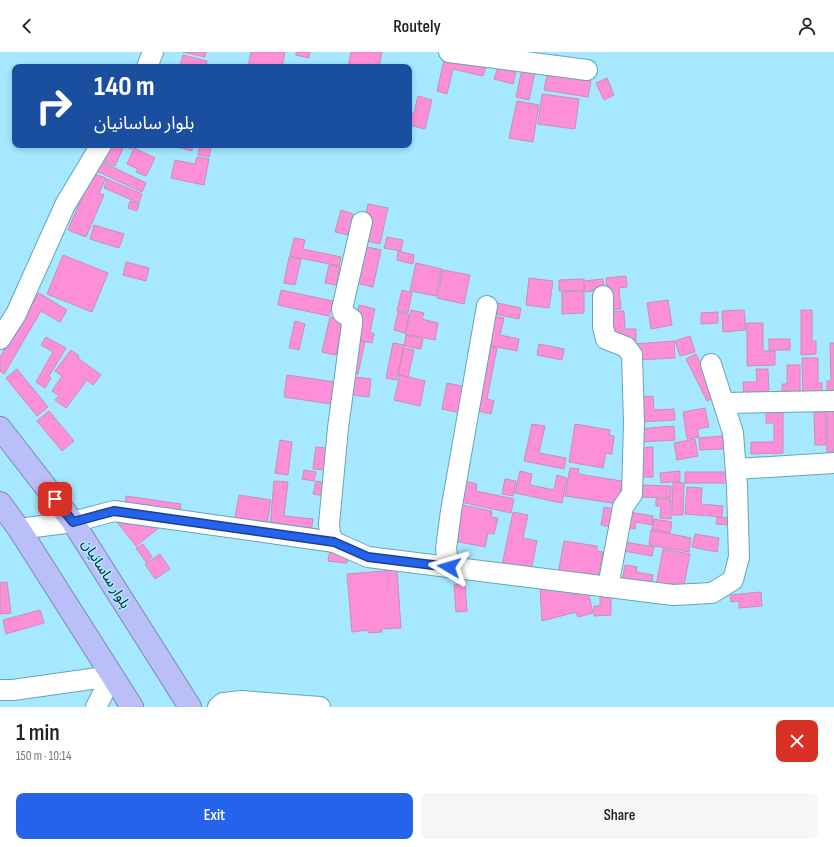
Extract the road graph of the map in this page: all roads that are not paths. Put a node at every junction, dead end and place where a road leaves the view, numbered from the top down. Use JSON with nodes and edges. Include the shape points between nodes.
{"nodes":[{"id":1,"x":153,"y":52,"type":"edge"},
{"id":2,"x":449,"y":52,"type":"edge"},
{"id":3,"x":148,"y":64,"type":"edge"},
{"id":4,"x":587,"y":70,"type":"dead end"},
{"id":5,"x":99,"y":148,"type":"edge"},
{"id":6,"x":362,"y":222,"type":"dead end"},
{"id":7,"x":603,"y":296,"type":"dead end"},
{"id":8,"x":487,"y":306,"type":"dead end"},
{"id":9,"x":0,"y":339,"type":"edge"},
{"id":10,"x":711,"y":364,"type":"dead end"},
{"id":11,"x":834,"y":401,"type":"edge"},
{"id":12,"x":724,"y":403,"type":"junction"},
{"id":13,"x":0,"y":428,"type":"edge"},
{"id":14,"x":834,"y":464,"type":"edge"},
{"id":15,"x":736,"y":469,"type":"junction"},
{"id":16,"x":0,"y":503,"type":"edge"},
{"id":17,"x":73,"y":522,"type":"junction"},
{"id":18,"x":20,"y":529,"type":"junction"},
{"id":19,"x":334,"y":542,"type":"junction"},
{"id":20,"x":449,"y":567,"type":"junction"},
{"id":21,"x":608,"y":587,"type":"junction"},
{"id":22,"x":112,"y":676,"type":"junction"},
{"id":23,"x":0,"y":690,"type":"edge"},
{"id":24,"x":96,"y":707,"type":"edge"},
{"id":25,"x":132,"y":707,"type":"edge"},
{"id":26,"x":190,"y":707,"type":"edge"},
{"id":27,"x":218,"y":707,"type":"edge"},
{"id":28,"x":320,"y":707,"type":"edge"}],
"edges":[{"from":1,"to":3,"type":"street"},
{"from":2,"to":4,"type":"street"},
{"from":5,"to":9,"type":"street","via":[[66,206],[16,314]]},
{"from":6,"to":19,"type":"street","via":[[342,309],[344,314],[352,318],[352,324],[338,428],[329,524]]},
{"from":7,"to":21,"type":"street","via":[[603,327],[606,339],[626,347],[632,355],[634,423],[632,494],[624,508]]},
{"from":8,"to":20,"type":"street","via":[[450,519],[446,549]]},
{"from":10,"to":12,"type":"street"},
{"from":11,"to":12,"type":"street"},
{"from":12,"to":15,"type":"street","via":[[733,433]]},
{"from":13,"to":17,"type":"highway","name":"بلوار ساسانیان"},
{"from":14,"to":15,"type":"street"},
{"from":15,"to":21,"type":"street","via":[[739,557],[733,580],[712,593],[673,595]]},
{"from":16,"to":18,"type":"highway"},
{"from":17,"to":18,"type":"street"},
{"from":17,"to":19,"type":"street","via":[[114,511]]},
{"from":17,"to":26,"type":"highway","name":"بلوار ساسانیان"},
{"from":18,"to":22,"type":"highway"},
{"from":19,"to":20,"type":"street","via":[[368,557]]},
{"from":20,"to":21,"type":"street"},
{"from":22,"to":23,"type":"street"},
{"from":22,"to":24,"type":"street"},
{"from":22,"to":25,"type":"highway"},
{"from":27,"to":28,"type":"street","via":[[223,703],[242,701]]}]}
